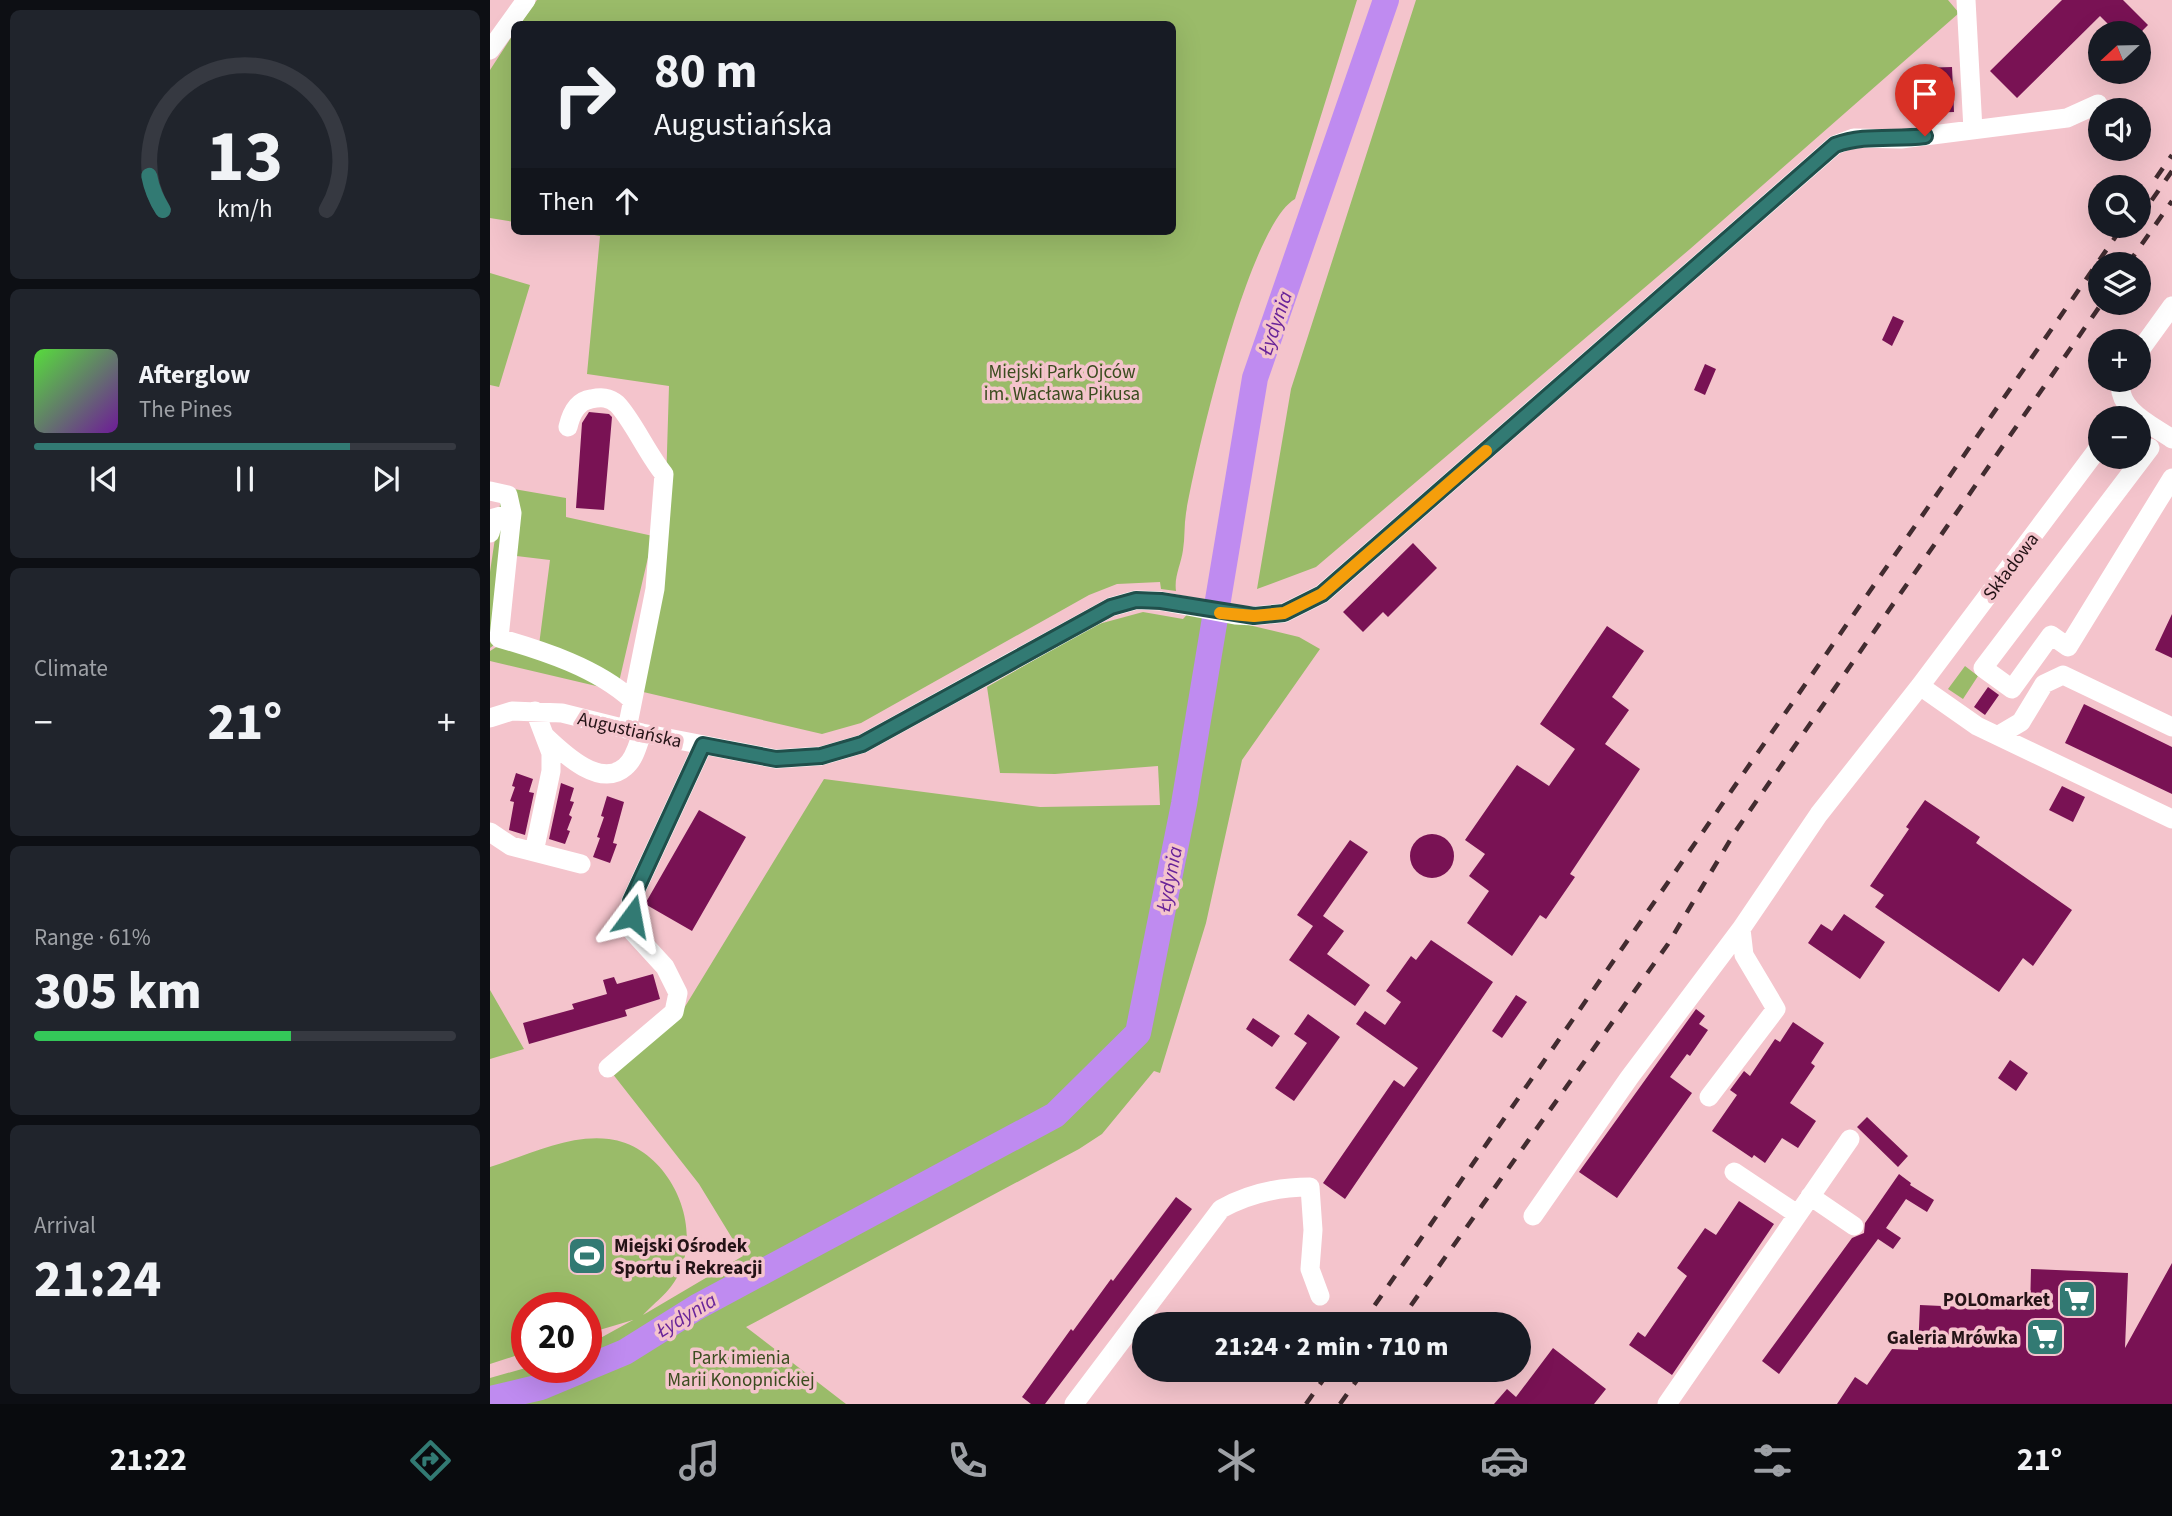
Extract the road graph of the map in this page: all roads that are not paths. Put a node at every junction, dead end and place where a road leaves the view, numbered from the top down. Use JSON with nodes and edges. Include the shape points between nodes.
{"nodes":[{"id":1,"x":526,"y":0,"type":"edge"},
{"id":2,"x":1966,"y":0,"type":"edge"},
{"id":3,"x":490,"y":50,"type":"edge"},
{"id":4,"x":2088,"y":109,"type":"edge"},
{"id":5,"x":1973,"y":130,"type":"junction"},
{"id":6,"x":2172,"y":306,"type":"edge"},
{"id":7,"x":2151,"y":335,"type":"edge"},
{"id":8,"x":568,"y":427,"type":"dead end"},
{"id":9,"x":2151,"y":427,"type":"edge"},
{"id":10,"x":2172,"y":439,"type":"edge"},
{"id":11,"x":2088,"y":462,"type":"edge"},
{"id":12,"x":2134,"y":469,"type":"edge"},
{"id":13,"x":2172,"y":478,"type":"edge"},
{"id":14,"x":490,"y":491,"type":"edge"},
{"id":15,"x":512,"y":513,"type":"junction"},
{"id":16,"x":490,"y":533,"type":"edge"},
{"id":17,"x":1920,"y":686,"type":"junction"},
{"id":18,"x":632,"y":700,"type":"junction"},
{"id":19,"x":535,"y":711,"type":"junction"},
{"id":20,"x":490,"y":718,"type":"edge"},
{"id":21,"x":2172,"y":727,"type":"edge"},
{"id":22,"x":635,"y":731,"type":"junction"},
{"id":23,"x":1999,"y":735,"type":"junction"},
{"id":24,"x":545,"y":736,"type":"junction"},
{"id":25,"x":703,"y":745,"type":"junction"},
{"id":26,"x":2172,"y":820,"type":"edge"},
{"id":27,"x":490,"y":832,"type":"edge"},
{"id":28,"x":534,"y":852,"type":"junction"},
{"id":29,"x":581,"y":863,"type":"dead end"},
{"id":30,"x":1741,"y":929,"type":"junction"},
{"id":31,"x":608,"y":1068,"type":"dead end"},
{"id":32,"x":1709,"y":1097,"type":"dead end"},
{"id":33,"x":1850,"y":1139,"type":"dead end"},
{"id":34,"x":1734,"y":1172,"type":"dead end"},
{"id":35,"x":1810,"y":1196,"type":"junction"},
{"id":36,"x":1797,"y":1214,"type":"junction"},
{"id":37,"x":1533,"y":1216,"type":"dead end"},
{"id":38,"x":1854,"y":1226,"type":"dead end"},
{"id":39,"x":1320,"y":1296,"type":"dead end"},
{"id":40,"x":1074,"y":1404,"type":"edge"},
{"id":41,"x":1667,"y":1404,"type":"edge"}],
"edges":[{"from":1,"to":3,"type":"street"},
{"from":2,"to":5,"type":"street"},
{"from":4,"to":5,"type":"street","via":[[2067,118]]},
{"from":5,"to":25,"type":"street","name":"Augustiańska","via":[[1901,139],[1854,138],[1835,145],[1322,594],[1284,613],[1235,615],[1136,600],[1111,607],[862,744],[821,756],[776,759]]},
{"from":6,"to":7,"type":"street"},
{"from":8,"to":18,"type":"street","via":[[571,413],[585,400],[604,397],[617,404],[664,474],[655,589]]},
{"from":9,"to":10,"type":"street"},
{"from":11,"to":17,"type":"street","name":"Składowa"},
{"from":12,"to":13,"type":"street","via":[[1983,668],[2012,689],[2051,635],[2068,647]]},
{"from":14,"to":15,"type":"street","via":[[508,495]]},
{"from":15,"to":16,"type":"street","via":[[494,518]]},
{"from":15,"to":18,"type":"street","via":[[499,638],[537,649],[609,682]]},
{"from":17,"to":23,"type":"street","via":[[1977,726]]},
{"from":17,"to":30,"type":"street","name":"Składowa","via":[[1819,814]]},
{"from":18,"to":22,"type":"street"},
{"from":19,"to":20,"type":"street","name":"Augustiańska","via":[[512,711]]},
{"from":19,"to":22,"type":"street","name":"Augustiańska"},
{"from":19,"to":24,"type":"street"},
{"from":21,"to":23,"type":"street","via":[[2063,675],[2044,684],[2021,722]]},
{"from":22,"to":24,"type":"street","via":[[632,759],[619,771],[604,773],[573,760]]},
{"from":22,"to":25,"type":"street","name":"Augustiańska"},
{"from":23,"to":26,"type":"street"},
{"from":24,"to":28,"type":"street","via":[[551,771]]},
{"from":25,"to":31,"type":"street","via":[[631,901],[633,932],[665,967],[678,993],[674,1012]]},
{"from":27,"to":28,"type":"street","via":[[505,844]]},
{"from":28,"to":29,"type":"street"},
{"from":30,"to":32,"type":"street","via":[[1744,955],[1776,1009]]},
{"from":30,"to":37,"type":"street","name":"Składowa"},
{"from":33,"to":35,"type":"street"},
{"from":34,"to":36,"type":"street"},
{"from":35,"to":36,"type":"street"},
{"from":35,"to":38,"type":"street"},
{"from":36,"to":41,"type":"street"},
{"from":39,"to":40,"type":"street","via":[[1310,1269],[1310,1187],[1286,1187],[1240,1199],[1221,1209]]}]}
